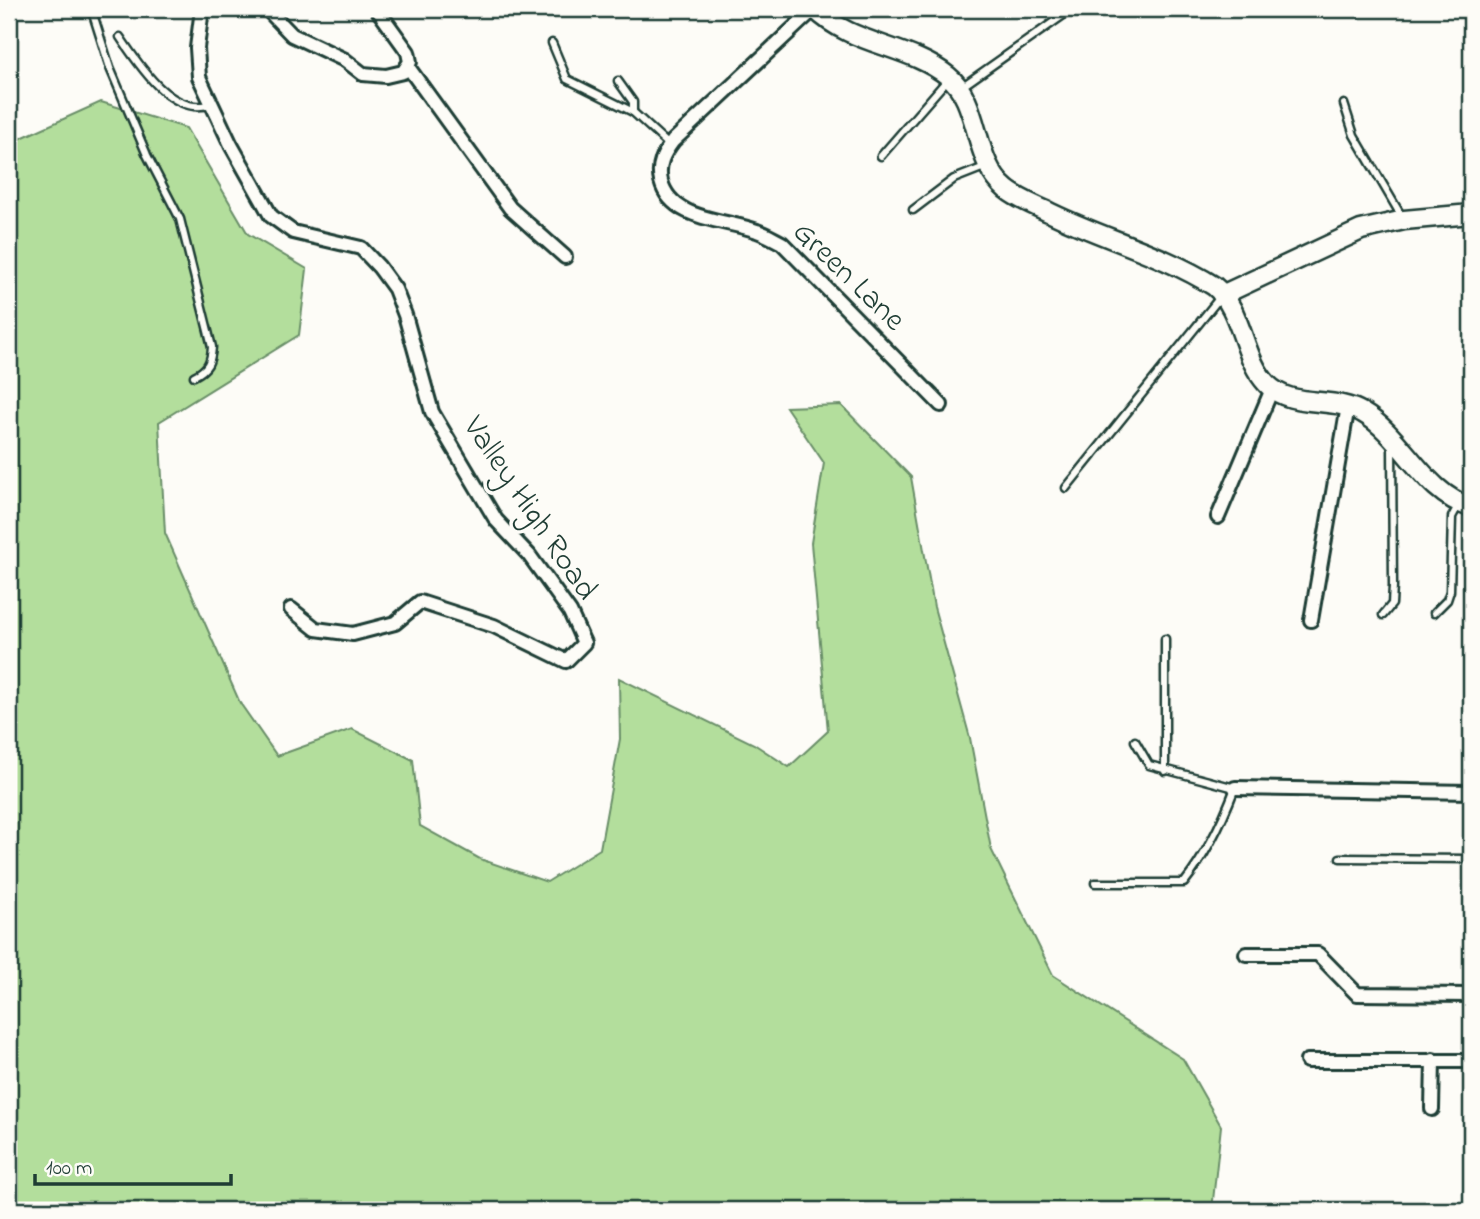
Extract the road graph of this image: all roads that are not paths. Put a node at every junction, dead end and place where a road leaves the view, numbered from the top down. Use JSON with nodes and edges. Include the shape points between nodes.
{"nodes":[{"id":1,"x":92,"y":9,"type":"edge"},
{"id":2,"x":202,"y":9,"type":"edge"},
{"id":3,"x":267,"y":9,"type":"edge"},
{"id":4,"x":377,"y":9,"type":"edge"},
{"id":5,"x":814,"y":9,"type":"edge"},
{"id":6,"x":1072,"y":9,"type":"edge"},
{"id":7,"x":120,"y":37,"type":"dead end"},
{"id":8,"x":552,"y":43,"type":"dead end"},
{"id":9,"x":408,"y":67,"type":"junction"},
{"id":10,"x":618,"y":81,"type":"dead end"},
{"id":11,"x":954,"y":83,"type":"junction"},
{"id":12,"x":212,"y":104,"type":"junction"},
{"id":13,"x":1344,"y":104,"type":"dead end"},
{"id":14,"x":633,"y":112,"type":"junction"},
{"id":15,"x":670,"y":146,"type":"junction"},
{"id":16,"x":881,"y":156,"type":"dead end"},
{"id":17,"x":989,"y":165,"type":"junction"},
{"id":18,"x":913,"y":210,"type":"dead end"},
{"id":19,"x":1471,"y":214,"type":"edge"},
{"id":20,"x":1404,"y":220,"type":"junction"},
{"id":21,"x":565,"y":257,"type":"dead end"},
{"id":22,"x":1222,"y":295,"type":"junction"},
{"id":23,"x":194,"y":376,"type":"dead end"},
{"id":24,"x":1272,"y":389,"type":"junction"},
{"id":25,"x":941,"y":405,"type":"dead end"},
{"id":26,"x":1348,"y":406,"type":"junction"},
{"id":27,"x":1392,"y":438,"type":"junction"},
{"id":28,"x":1066,"y":488,"type":"dead end"},
{"id":29,"x":1465,"y":505,"type":"edge"},
{"id":30,"x":1218,"y":517,"type":"dead end"},
{"id":31,"x":291,"y":609,"type":"dead end"},
{"id":32,"x":1434,"y":613,"type":"dead end"},
{"id":33,"x":1383,"y":615,"type":"dead end"},
{"id":34,"x":1311,"y":620,"type":"dead end"},
{"id":35,"x":1165,"y":639,"type":"dead end"},
{"id":36,"x":1136,"y":740,"type":"dead end"},
{"id":37,"x":1165,"y":771,"type":"junction"},
{"id":38,"x":1235,"y":788,"type":"junction"},
{"id":39,"x":1471,"y":792,"type":"edge"},
{"id":40,"x":1340,"y":858,"type":"dead end"},
{"id":41,"x":1471,"y":859,"type":"edge"},
{"id":42,"x":1096,"y":883,"type":"dead end"},
{"id":43,"x":1246,"y":954,"type":"dead end"},
{"id":44,"x":1471,"y":995,"type":"edge"},
{"id":45,"x":1433,"y":1060,"type":"junction"},
{"id":46,"x":1471,"y":1060,"type":"edge"},
{"id":47,"x":1307,"y":1061,"type":"dead end"},
{"id":48,"x":1432,"y":1109,"type":"dead end"}],
"edges":[{"from":1,"to":23,"type":"lane","via":[[104,55],[180,219],[212,347],[212,361]]},
{"from":2,"to":12,"type":"street","name":"Valley High Road","via":[[196,63]]},
{"from":3,"to":9,"type":"street","via":[[292,35],[345,60],[363,74],[386,76]]},
{"from":4,"to":9,"type":"street","via":[[408,52]]},
{"from":5,"to":11,"type":"street","via":[[848,32],[926,64]]},
{"from":5,"to":15,"type":"street"},
{"from":6,"to":11,"type":"lane"},
{"from":7,"to":12,"type":"lane","via":[[146,74],[178,100],[193,108]]},
{"from":8,"to":14,"type":"lane","via":[[567,79]]},
{"from":9,"to":21,"type":"street","via":[[510,208]]},
{"from":10,"to":14,"type":"lane"},
{"from":11,"to":16,"type":"lane"},
{"from":11,"to":17,"type":"street"},
{"from":12,"to":31,"type":"street","name":"Valley High Road","via":[[271,216],[293,232],[361,248],[395,289],[432,412],[496,520],[529,555],[570,612],[584,643],[566,661],[494,626],[420,602],[395,623],[353,634],[316,629]]},
{"from":13,"to":20,"type":"lane","via":[[1354,135]]},
{"from":14,"to":15,"type":"lane"},
{"from":15,"to":25,"type":"street","name":"Green Lane","via":[[659,172],[664,193],[674,204],[782,243]]},
{"from":17,"to":18,"type":"lane","via":[[954,178]]},
{"from":17,"to":22,"type":"street","via":[[1000,184],[1016,196],[1206,281]]},
{"from":19,"to":20,"type":"street"},
{"from":20,"to":22,"type":"street","via":[[1324,245]]},
{"from":22,"to":24,"type":"street","via":[[1259,374]]},
{"from":22,"to":28,"type":"lane"},
{"from":24,"to":26,"type":"street","via":[[1289,397]]},
{"from":24,"to":30,"type":"street"},
{"from":26,"to":27,"type":"street","via":[[1368,416]]},
{"from":26,"to":34,"type":"street"},
{"from":27,"to":29,"type":"street","via":[[1436,485]]},
{"from":27,"to":33,"type":"lane","via":[[1393,586],[1392,604]]},
{"from":29,"to":32,"type":"lane","via":[[1452,517],[1451,592]]},
{"from":35,"to":37,"type":"lane"},
{"from":36,"to":37,"type":"lane","via":[[1149,765]]},
{"from":37,"to":38,"type":"lane"},
{"from":38,"to":39,"type":"street"},
{"from":38,"to":42,"type":"lane","via":[[1220,826],[1184,883]]},
{"from":40,"to":41,"type":"lane"},
{"from":43,"to":44,"type":"street","via":[[1318,954],[1357,994]]},
{"from":45,"to":46,"type":"street"},
{"from":45,"to":47,"type":"street"},
{"from":45,"to":48,"type":"street"}]}
